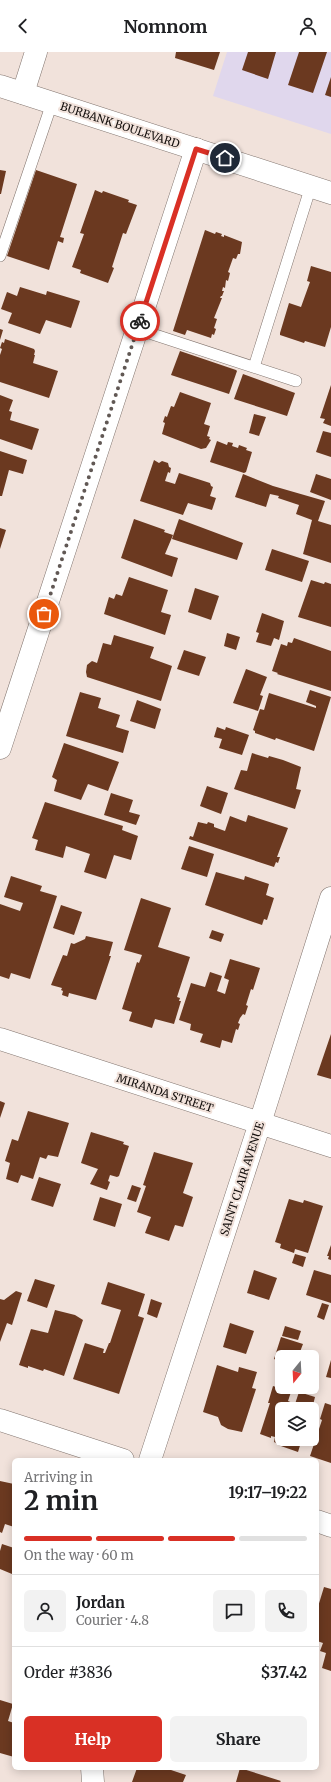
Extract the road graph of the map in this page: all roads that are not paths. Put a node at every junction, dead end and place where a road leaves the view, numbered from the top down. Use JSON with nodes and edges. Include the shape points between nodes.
{"nodes":[{"id":1,"x":36,"y":52,"type":"edge"},
{"id":2,"x":0,"y":86,"type":"edge"},
{"id":3,"x":23,"y":93,"type":"junction"},
{"id":4,"x":52,"y":103,"type":"junction"},
{"id":5,"x":196,"y":149,"type":"junction"},
{"id":6,"x":321,"y":189,"type":"edge"},
{"id":7,"x":0,"y":256,"type":"edge"},
{"id":8,"x":137,"y":329,"type":"junction"},
{"id":9,"x":254,"y":367,"type":"junction"},
{"id":10,"x":296,"y":380,"type":"dead end"},
{"id":11,"x":0,"y":748,"type":"edge"},
{"id":12,"x":331,"y":898,"type":"edge"},
{"id":13,"x":0,"y":1039,"type":"edge"},
{"id":14,"x":260,"y":1124,"type":"junction"},
{"id":15,"x":331,"y":1146,"type":"edge"},
{"id":16,"x":0,"y":1420,"type":"edge"},
{"id":17,"x":117,"y":1458,"type":"edge"},
{"id":18,"x":151,"y":1458,"type":"edge"},
{"id":19,"x":319,"y":1522,"type":"edge"},
{"id":20,"x":331,"y":1526,"type":"edge"},
{"id":21,"x":92,"y":1770,"type":"edge"},
{"id":22,"x":93,"y":1782,"type":"edge"}],
"edges":[{"from":1,"to":3,"type":"street"},
{"from":2,"to":3,"type":"street","name":"BURBANK BOULEVARD"},
{"from":3,"to":4,"type":"street","name":"BURBANK BOULEVARD"},
{"from":4,"to":5,"type":"street","name":"BURBANK BOULEVARD"},
{"from":4,"to":7,"type":"lane"},
{"from":5,"to":6,"type":"street","name":"BURBANK BOULEVARD"},
{"from":5,"to":8,"type":"street"},
{"from":6,"to":9,"type":"lane"},
{"from":8,"to":9,"type":"lane"},
{"from":8,"to":11,"type":"street"},
{"from":9,"to":10,"type":"lane"},
{"from":12,"to":14,"type":"street","name":"SAINT CLAIR AVENUE"},
{"from":13,"to":14,"type":"street","name":"MIRANDA STREET"},
{"from":14,"to":15,"type":"street","name":"MIRANDA STREET"},
{"from":14,"to":18,"type":"street","name":"SAINT CLAIR AVENUE"},
{"from":16,"to":17,"type":"street"},
{"from":19,"to":20,"type":"street"},
{"from":21,"to":22,"type":"street"}]}
